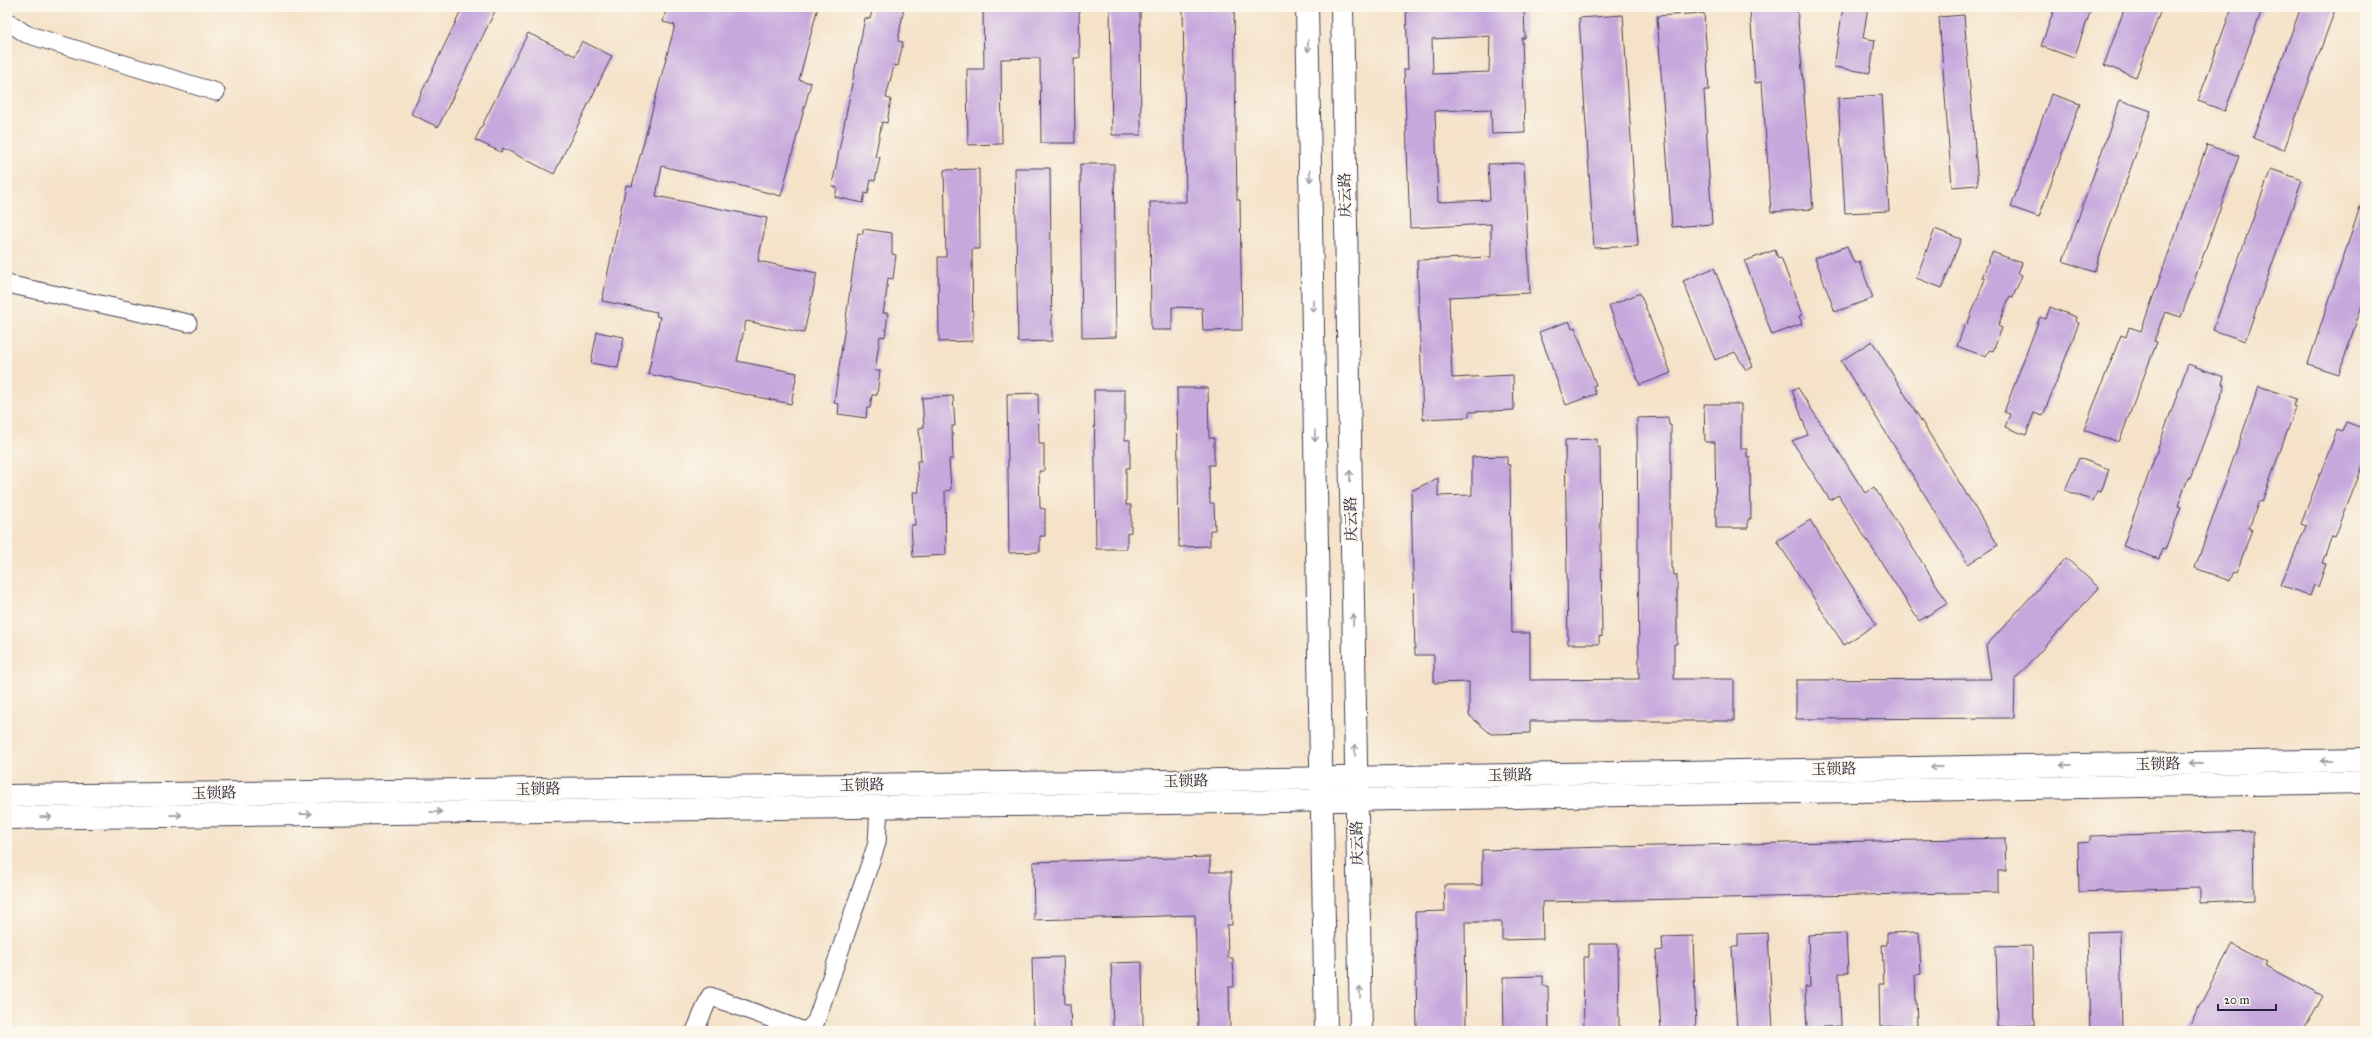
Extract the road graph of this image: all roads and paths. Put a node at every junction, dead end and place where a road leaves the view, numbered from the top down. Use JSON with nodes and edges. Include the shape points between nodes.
{"nodes":[{"id":1,"x":1307,"y":7,"type":"edge"},
{"id":2,"x":1342,"y":7,"type":"edge"},
{"id":3,"x":7,"y":21,"type":"edge"},
{"id":4,"x":216,"y":92,"type":"dead end"},
{"id":5,"x":7,"y":284,"type":"edge"},
{"id":6,"x":188,"y":323,"type":"dead end"},
{"id":7,"x":2365,"y":760,"type":"edge"},
{"id":8,"x":1321,"y":778,"type":"junction"},
{"id":9,"x":1356,"y":778,"type":"junction"},
{"id":10,"x":2365,"y":782,"type":"edge"},
{"id":11,"x":7,"y":796,"type":"edge"},
{"id":12,"x":1356,"y":799,"type":"junction"},
{"id":13,"x":1322,"y":800,"type":"junction"},
{"id":14,"x":879,"y":806,"type":"junction"},
{"id":15,"x":7,"y":818,"type":"edge"},
{"id":16,"x":695,"y":1031,"type":"edge"},
{"id":17,"x":806,"y":1031,"type":"edge"},
{"id":18,"x":1326,"y":1031,"type":"edge"},
{"id":19,"x":1361,"y":1031,"type":"edge"}],
"edges":[{"from":1,"to":8,"type":"street","one_way":true},
{"from":9,"to":2,"type":"street","name":"庆云路","one_way":true},
{"from":3,"to":4,"type":"street","via":[[26,34]]},
{"from":5,"to":6,"type":"street"},
{"from":7,"to":9,"type":"street","name":"玉锁路","one_way":true},
{"from":8,"to":9,"type":"street","name":"玉锁路"},
{"from":8,"to":11,"type":"street","name":"玉锁路"},
{"from":8,"to":13,"type":"street"},
{"from":9,"to":12,"type":"street","name":"庆云路"},
{"from":10,"to":12,"type":"street","name":"玉锁路"},
{"from":12,"to":13,"type":"street","name":"玉锁路"},
{"from":19,"to":12,"type":"street","name":"庆云路","one_way":true},
{"from":13,"to":14,"type":"street","name":"玉锁路"},
{"from":13,"to":18,"type":"street"},
{"from":15,"to":14,"type":"street","name":"玉锁路","one_way":true},
{"from":14,"to":17,"type":"street","via":[[877,843],[816,1021]]},
{"from":16,"to":17,"type":"street","via":[[710,996]]}]}
